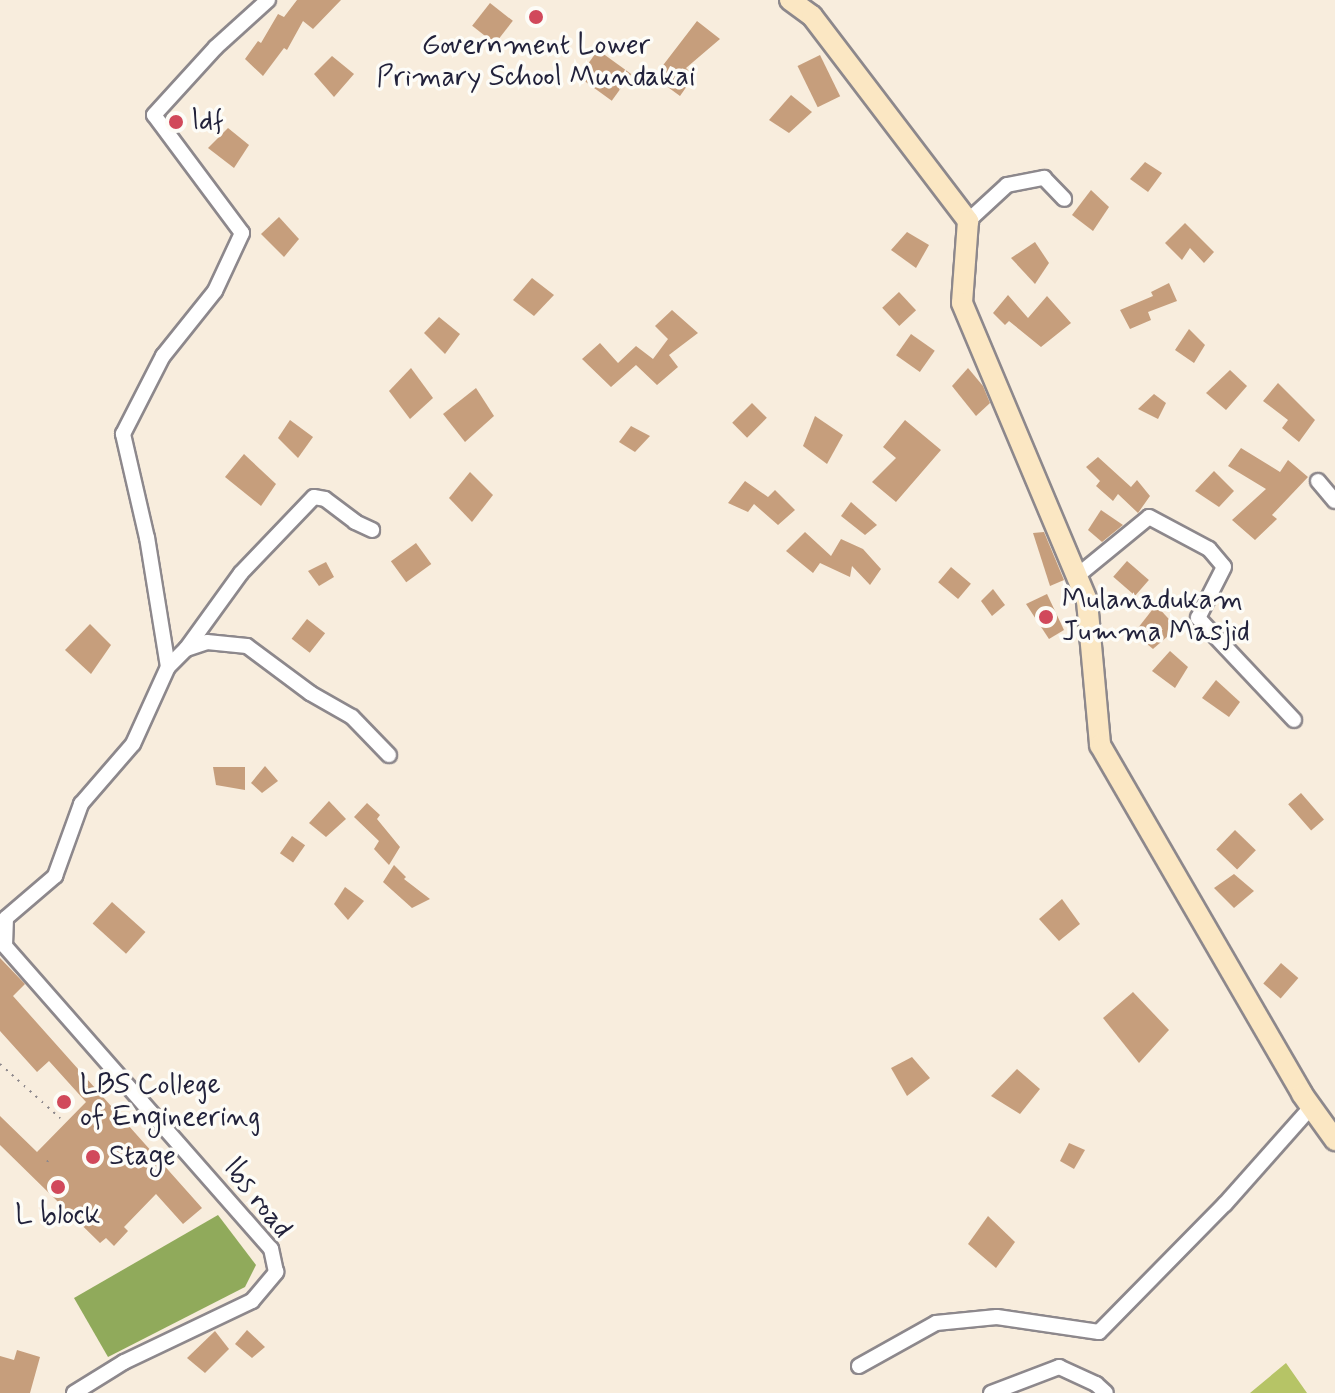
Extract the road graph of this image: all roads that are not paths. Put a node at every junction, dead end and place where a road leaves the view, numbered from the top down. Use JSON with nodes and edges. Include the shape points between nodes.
{"nodes":[{"id":1,"x":268,"y":0,"type":"edge"},
{"id":2,"x":790,"y":0,"type":"edge"},
{"id":3,"x":1064,"y":199,"type":"dead end"},
{"id":4,"x":968,"y":221,"type":"junction"},
{"id":5,"x":1318,"y":481,"type":"dead end"},
{"id":6,"x":1335,"y":501,"type":"edge"},
{"id":7,"x":372,"y":530,"type":"dead end"},
{"id":8,"x":1077,"y":576,"type":"junction"},
{"id":9,"x":186,"y":649,"type":"junction"},
{"id":10,"x":168,"y":667,"type":"junction"},
{"id":11,"x":1294,"y":720,"type":"dead end"},
{"id":12,"x":389,"y":755,"type":"dead end"},
{"id":13,"x":1311,"y":1107,"type":"junction"},
{"id":14,"x":1335,"y":1140,"type":"edge"},
{"id":15,"x":859,"y":1366,"type":"dead end"},
{"id":16,"x":74,"y":1393,"type":"edge"},
{"id":17,"x":991,"y":1393,"type":"edge"},
{"id":18,"x":1106,"y":1393,"type":"edge"}],
"edges":[{"from":1,"to":10,"type":"street","via":[[154,115],[242,233],[215,291],[163,356],[123,434]]},
{"from":2,"to":4,"type":"main road","via":[[812,16]]},
{"from":3,"to":4,"type":"street","via":[[1044,178],[1007,185]]},
{"from":4,"to":8,"type":"main road","via":[[962,303]]},
{"from":5,"to":6,"type":"street"},
{"from":7,"to":9,"type":"street","via":[[314,497],[241,573]]},
{"from":8,"to":11,"type":"street","via":[[1149,517],[1209,549],[1224,567],[1198,618]]},
{"from":8,"to":13,"type":"main road","via":[[1087,601],[1100,745]]},
{"from":9,"to":10,"type":"street"},
{"from":9,"to":12,"type":"street","via":[[207,642],[247,646],[352,717]]},
{"from":10,"to":16,"type":"street","name":"lbs road","via":[[133,744],[81,804],[55,876],[6,918],[5,946],[271,1249],[276,1272],[252,1301],[124,1362]]},
{"from":13,"to":14,"type":"main road"},
{"from":13,"to":15,"type":"street","via":[[1099,1332],[997,1317],[936,1323]]},
{"from":17,"to":18,"type":"street","via":[[1059,1367]]}]}
